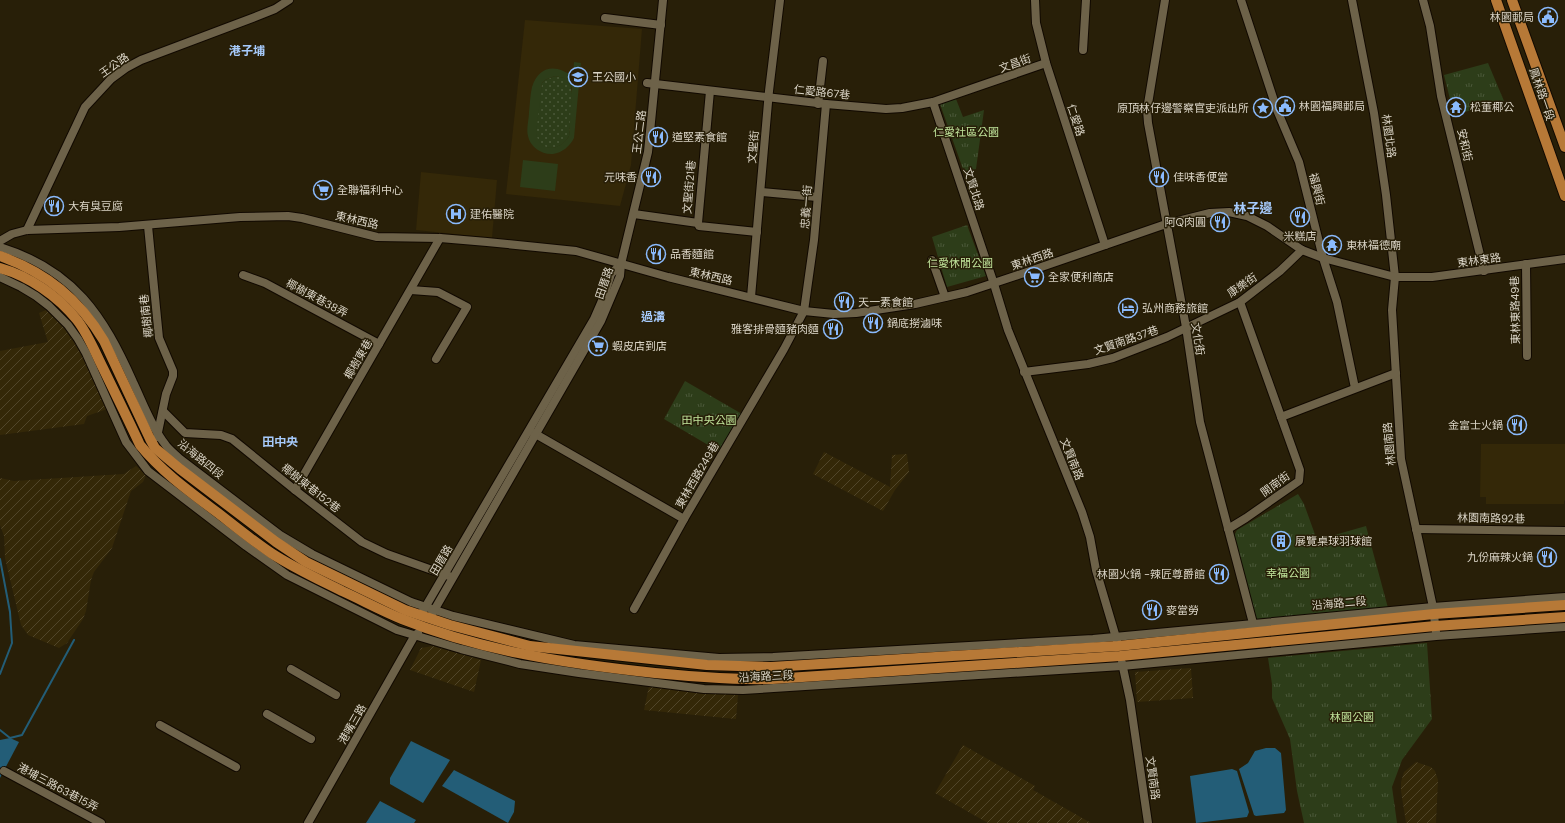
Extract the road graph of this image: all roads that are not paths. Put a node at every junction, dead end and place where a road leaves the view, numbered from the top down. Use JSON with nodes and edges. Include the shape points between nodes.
{"nodes":[{"id":1,"x":289,"y":0,"type":"edge"},
{"id":2,"x":663,"y":0,"type":"edge"},
{"id":3,"x":780,"y":0,"type":"edge"},
{"id":4,"x":1035,"y":0,"type":"edge"},
{"id":5,"x":1086,"y":0,"type":"edge"},
{"id":6,"x":1165,"y":0,"type":"edge"},
{"id":7,"x":1241,"y":0,"type":"edge"},
{"id":8,"x":1352,"y":0,"type":"edge"},
{"id":9,"x":1423,"y":0,"type":"edge"},
{"id":10,"x":1496,"y":0,"type":"edge"},
{"id":11,"x":1512,"y":0,"type":"edge"},
{"id":12,"x":605,"y":18,"type":"dead end"},
{"id":13,"x":661,"y":25,"type":"junction"},
{"id":14,"x":1083,"y":50,"type":"dead end"},
{"id":15,"x":823,"y":61,"type":"dead end"},
{"id":16,"x":1046,"y":63,"type":"junction"},
{"id":17,"x":991,"y":83,"type":"joint"},
{"id":18,"x":651,"y":84,"type":"junction"},
{"id":19,"x":710,"y":91,"type":"junction"},
{"id":20,"x":769,"y":98,"type":"junction"},
{"id":21,"x":933,"y":102,"type":"junction"},
{"id":22,"x":822,"y":104,"type":"junction"},
{"id":23,"x":1565,"y":147,"type":"edge"},
{"id":24,"x":760,"y":192,"type":"junction"},
{"id":25,"x":1565,"y":196,"type":"edge"},
{"id":26,"x":817,"y":197,"type":"junction"},
{"id":27,"x":634,"y":214,"type":"junction"},
{"id":28,"x":698,"y":223,"type":"junction"},
{"id":29,"x":1166,"y":224,"type":"junction"},
{"id":30,"x":148,"y":226,"type":"junction"},
{"id":31,"x":27,"y":230,"type":"junction"},
{"id":32,"x":757,"y":232,"type":"junction"},
{"id":33,"x":440,"y":238,"type":"junction"},
{"id":34,"x":0,"y":242,"type":"edge"},
{"id":35,"x":1104,"y":245,"type":"junction"},
{"id":36,"x":0,"y":247,"type":"edge"},
{"id":37,"x":1302,"y":250,"type":"junction"},
{"id":38,"x":0,"y":256,"type":"edge"},
{"id":39,"x":1323,"y":258,"type":"junction"},
{"id":40,"x":1565,"y":259,"type":"edge"},
{"id":41,"x":932,"y":260,"type":"dead end"},
{"id":42,"x":621,"y":264,"type":"junction"},
{"id":43,"x":1526,"y":264,"type":"junction"},
{"id":44,"x":0,"y":268,"type":"edge"},
{"id":45,"x":1484,"y":271,"type":"junction"},
{"id":46,"x":243,"y":275,"type":"dead end"},
{"id":47,"x":0,"y":277,"type":"edge"},
{"id":48,"x":1395,"y":277,"type":"junction"},
{"id":49,"x":994,"y":284,"type":"junction"},
{"id":50,"x":411,"y":290,"type":"junction"},
{"id":51,"x":751,"y":297,"type":"junction"},
{"id":52,"x":945,"y":297,"type":"junction"},
{"id":53,"x":1240,"y":302,"type":"junction"},
{"id":54,"x":804,"y":311,"type":"junction"},
{"id":55,"x":1186,"y":327,"type":"junction"},
{"id":56,"x":379,"y":344,"type":"junction"},
{"id":57,"x":1527,"y":356,"type":"dead end"},
{"id":58,"x":436,"y":359,"type":"dead end"},
{"id":59,"x":1024,"y":372,"type":"junction"},
{"id":60,"x":1396,"y":373,"type":"junction"},
{"id":61,"x":105,"y":384,"type":"junction"},
{"id":62,"x":1355,"y":388,"type":"junction"},
{"id":63,"x":163,"y":411,"type":"junction"},
{"id":64,"x":1281,"y":417,"type":"junction"},
{"id":65,"x":533,"y":432,"type":"junction"},
{"id":66,"x":158,"y":434,"type":"junction"},
{"id":67,"x":155,"y":448,"type":"junction"},
{"id":68,"x":151,"y":458,"type":"junction"},
{"id":69,"x":148,"y":471,"type":"junction"},
{"id":70,"x":295,"y":490,"type":"junction"},
{"id":71,"x":684,"y":519,"type":"junction"},
{"id":72,"x":1228,"y":529,"type":"junction"},
{"id":73,"x":1416,"y":529,"type":"junction"},
{"id":74,"x":1565,"y":531,"type":"edge"},
{"id":75,"x":445,"y":575,"type":"junction"},
{"id":76,"x":453,"y":578,"type":"junction"},
{"id":77,"x":1565,"y":597,"type":"edge"},
{"id":78,"x":1565,"y":605,"type":"edge"},
{"id":79,"x":634,"y":609,"type":"dead end"},
{"id":80,"x":1433,"y":610,"type":"junction"},
{"id":81,"x":425,"y":617,"type":"junction"},
{"id":82,"x":1565,"y":617,"type":"edge"},
{"id":83,"x":1565,"y":627,"type":"edge"},
{"id":84,"x":1254,"y":628,"type":"junction"},
{"id":85,"x":1436,"y":631,"type":"junction"},
{"id":86,"x":415,"y":636,"type":"junction"},
{"id":87,"x":1259,"y":642,"type":"junction"},
{"id":88,"x":1118,"y":646,"type":"junction"},
{"id":89,"x":968,"y":651,"type":"junction"},
{"id":90,"x":1263,"y":654,"type":"junction"},
{"id":91,"x":716,"y":662,"type":"junction"},
{"id":92,"x":969,"y":666,"type":"junction"},
{"id":93,"x":1122,"y":666,"type":"junction"},
{"id":94,"x":580,"y":669,"type":"junction"},
{"id":95,"x":291,"y":670,"type":"dead end"},
{"id":96,"x":620,"y":673,"type":"junction"},
{"id":97,"x":969,"y":676,"type":"junction"},
{"id":98,"x":716,"y":678,"type":"junction"},
{"id":99,"x":773,"y":683,"type":"junction"},
{"id":100,"x":715,"y":689,"type":"junction"},
{"id":101,"x":336,"y":695,"type":"dead end"},
{"id":102,"x":267,"y":714,"type":"dead end"},
{"id":103,"x":160,"y":725,"type":"dead end"},
{"id":104,"x":311,"y":739,"type":"dead end"},
{"id":105,"x":236,"y":767,"type":"dead end"},
{"id":106,"x":4,"y":771,"type":"dead end"},
{"id":107,"x":101,"y":823,"type":"edge"},
{"id":108,"x":308,"y":823,"type":"edge"},
{"id":109,"x":1148,"y":823,"type":"edge"}],
"edges":[{"from":1,"to":31,"type":"street","name":"王公路","via":[[275,9],[141,60],[110,79],[81,114]]},
{"from":2,"to":13,"type":"street","name":"王公二路"},
{"from":3,"to":20,"type":"street","name":"文聖街"},
{"from":4,"to":16,"type":"street","name":"仁愛路","via":[[1036,24]]},
{"from":5,"to":14,"type":"street"},
{"from":6,"to":29,"type":"street","name":"文化街","via":[[1147,110]]},
{"from":7,"to":39,"type":"street","name":"福興街","via":[[1277,110],[1299,162]]},
{"from":8,"to":48,"type":"street","name":"林園北路","via":[[1374,113]]},
{"from":9,"to":45,"type":"street","name":"安和街","via":[[1430,26],[1441,96]]},
{"from":10,"to":25,"type":"main road","name":"鳳林路一段"},
{"from":11,"to":23,"type":"main road","name":"鳳林路一段"},
{"from":12,"to":13,"type":"street"},
{"from":13,"to":18,"type":"street","name":"王公二路"},
{"from":15,"to":22,"type":"street","name":"忠義一街"},
{"from":16,"to":17,"type":"street","name":"文昌街"},
{"from":16,"to":35,"type":"street","name":"仁愛路"},
{"from":17,"to":21,"type":"street","name":"仁愛路67巷"},
{"from":18,"to":19,"type":"street","name":"仁愛路67巷"},
{"from":18,"to":27,"type":"street","name":"王公二路","via":[[648,152]]},
{"from":19,"to":20,"type":"street","name":"仁愛路67巷"},
{"from":19,"to":28,"type":"street","name":"文聖街21巷"},
{"from":20,"to":22,"type":"street","name":"仁愛路67巷"},
{"from":20,"to":24,"type":"street","name":"文聖街"},
{"from":21,"to":22,"type":"street","name":"仁愛路67巷","via":[[886,109]]},
{"from":21,"to":49,"type":"street","name":"文賢北路"},
{"from":22,"to":26,"type":"street","name":"忠義一街"},
{"from":24,"to":26,"type":"street"},
{"from":24,"to":32,"type":"street","name":"文聖街"},
{"from":26,"to":54,"type":"street","name":"忠義一街"},
{"from":27,"to":28,"type":"street"},
{"from":27,"to":42,"type":"street","name":"王公二路"},
{"from":28,"to":32,"type":"street","name":"文聖街21巷","via":[[699,226]]},
{"from":29,"to":35,"type":"street","name":"東林西路"},
{"from":29,"to":37,"type":"street","name":"東林西路","via":[[1229,212],[1247,216],[1267,226]]},
{"from":29,"to":55,"type":"street","name":"文化街"},
{"from":30,"to":31,"type":"street","name":"東林西路"},
{"from":30,"to":33,"type":"street","name":"東林西路","via":[[240,217],[288,216],[377,237]]},
{"from":30,"to":63,"type":"street","name":"椰樹南巷","via":[[159,338],[173,371]]},
{"from":31,"to":34,"type":"street","name":"東林西路","via":[[12,234]]},
{"from":32,"to":51,"type":"street","name":"文聖街"},
{"from":33,"to":42,"type":"street","name":"東林西路","via":[[576,251]]},
{"from":33,"to":50,"type":"street","name":"椰樹東巷"},
{"from":35,"to":49,"type":"street","name":"東林西路"},
{"from":36,"to":66,"type":"street","name":"沿海路四段","via":[[17,252],[55,273],[86,300],[110,334]]},
{"from":37,"to":39,"type":"street","name":"東林西路"},
{"from":37,"to":53,"type":"street","name":"康樂街"},
{"from":38,"to":67,"type":"main road","name":"沿海路四段","via":[[53,283],[76,302],[96,327]]},
{"from":39,"to":48,"type":"street","name":"東林西路"},
{"from":39,"to":62,"type":"street","name":"福興街","via":[[1337,302]]},
{"from":40,"to":43,"type":"street","name":"東林東路"},
{"from":41,"to":52,"type":"street"},
{"from":42,"to":51,"type":"street","name":"東林西路"},
{"from":42,"to":65,"type":"street","name":"田厝路","via":[[611,274],[596,316]]},
{"from":43,"to":45,"type":"street","name":"東林東路"},
{"from":43,"to":57,"type":"street","name":"東林東路49巷"},
{"from":44,"to":61,"type":"main road","via":[[28,279],[63,305],[88,338]]},
{"from":45,"to":48,"type":"street","name":"東林東路","via":[[1432,277]]},
{"from":46,"to":56,"type":"street","name":"椰樹東巷38弄","via":[[265,283]]},
{"from":47,"to":61,"type":"street","via":[[36,296],[58,315],[78,339]]},
{"from":48,"to":60,"type":"street","name":"林園南路","via":[[1392,310]]},
{"from":49,"to":52,"type":"street","name":"東林西路"},
{"from":49,"to":59,"type":"street","name":"文賢南路"},
{"from":50,"to":56,"type":"street","name":"椰樹東巷"},
{"from":50,"to":58,"type":"street","via":[[438,292],[467,307]]},
{"from":51,"to":54,"type":"street","name":"東林西路"},
{"from":52,"to":54,"type":"street","name":"東林西路","via":[[856,313]]},
{"from":53,"to":55,"type":"street","name":"康樂街"},
{"from":53,"to":64,"type":"street","name":"開南街"},
{"from":54,"to":71,"type":"street","name":"東林西路249巷"},
{"from":55,"to":59,"type":"street","name":"文賢南路37巷","via":[[1113,358],[1088,364]]},
{"from":55,"to":72,"type":"street","name":"文化街","via":[[1200,422]]},
{"from":56,"to":70,"type":"street","name":"椰樹東巷"},
{"from":59,"to":88,"type":"street","name":"文賢南路","via":[[1084,518]]},
{"from":60,"to":62,"type":"street"},
{"from":60,"to":73,"type":"street","name":"林園南路","via":[[1401,459]]},
{"from":61,"to":68,"type":"main road","via":[[140,445]]},
{"from":61,"to":69,"type":"street","via":[[126,442]]},
{"from":62,"to":64,"type":"street"},
{"from":63,"to":66,"type":"street","name":"椰樹南巷"},
{"from":63,"to":70,"type":"street","name":"椰樹東巷152巷","via":[[185,433],[221,435],[232,439]]},
{"from":64,"to":72,"type":"street","name":"開南街","via":[[1300,470],[1299,481]]},
{"from":65,"to":71,"type":"street"},
{"from":65,"to":75,"type":"street","name":"田厝路"},
{"from":65,"to":76,"type":"street","name":"田厝路"},
{"from":66,"to":67,"type":"street","name":"椰樹南巷"},
{"from":66,"to":81,"type":"street","name":"沿海路四段","via":[[180,459],[280,535],[312,554],[411,602]]},
{"from":67,"to":68,"type":"street","name":"椰樹南巷"},
{"from":67,"to":81,"type":"main road","name":"沿海路四段","via":[[180,470],[306,562],[405,610]]},
{"from":68,"to":69,"type":"street","name":"椰樹南巷"},
{"from":68,"to":81,"type":"main road","via":[[167,474],[270,553],[297,569],[402,619]]},
{"from":69,"to":86,"type":"street","via":[[288,575],[397,630]]},
{"from":70,"to":75,"type":"street","name":"椰樹東巷152巷","via":[[362,542]]},
{"from":71,"to":79,"type":"street","name":"東林西路249巷"},
{"from":72,"to":84,"type":"street","name":"文化街"},
{"from":73,"to":74,"type":"street","name":"林園南路92巷"},
{"from":73,"to":80,"type":"street","name":"林園南路"},
{"from":75,"to":76,"type":"street","name":"椰樹東巷152巷"},
{"from":75,"to":81,"type":"street","name":"田厝路"},
{"from":76,"to":81,"type":"street","name":"田厝路"},
{"from":77,"to":80,"type":"street","name":"沿海路二段"},
{"from":78,"to":80,"type":"main road","name":"沿海路二段"},
{"from":80,"to":84,"type":"main road","name":"沿海路二段"},
{"from":80,"to":85,"type":"street"},
{"from":81,"to":86,"type":"street","name":"田厝路"},
{"from":81,"to":91,"type":"main road","name":"沿海路三段","via":[[530,646]]},
{"from":81,"to":94,"type":"main road","name":"沿海路三段","via":[[449,635]]},
{"from":82,"to":85,"type":"main road"},
{"from":83,"to":85,"type":"street"},
{"from":84,"to":87,"type":"street","name":"文化街"},
{"from":84,"to":88,"type":"main road","name":"沿海路二段"},
{"from":85,"to":87,"type":"main road"},
{"from":85,"to":90,"type":"street"},
{"from":86,"to":94,"type":"street","name":"沿海路三段","via":[[520,664]]},
{"from":86,"to":108,"type":"street","name":"港嘴三路"},
{"from":87,"to":88,"type":"main road"},
{"from":87,"to":90,"type":"street","name":"文化街"},
{"from":88,"to":89,"type":"main road","name":"沿海路三段"},
{"from":88,"to":92,"type":"main road","name":"沿海路三段"},
{"from":88,"to":93,"type":"street","name":"文賢南路"},
{"from":89,"to":91,"type":"main road","name":"沿海路三段"},
{"from":89,"to":92,"type":"street"},
{"from":90,"to":93,"type":"street"},
{"from":91,"to":98,"type":"street"},
{"from":92,"to":97,"type":"street"},
{"from":92,"to":99,"type":"main road","name":"沿海路三段"},
{"from":93,"to":97,"type":"street","name":"沿海路三段"},
{"from":93,"to":109,"type":"street","name":"文賢南路"},
{"from":94,"to":96,"type":"main road","name":"沿海路三段"},
{"from":95,"to":101,"type":"street"},
{"from":96,"to":98,"type":"main road","name":"沿海路三段"},
{"from":96,"to":100,"type":"street","name":"沿海路三段"},
{"from":97,"to":99,"type":"street","name":"沿海路三段"},
{"from":98,"to":99,"type":"main road","name":"沿海路三段"},
{"from":98,"to":100,"type":"street"},
{"from":99,"to":100,"type":"street","name":"沿海路三段","via":[[743,690]]},
{"from":102,"to":104,"type":"street"},
{"from":103,"to":105,"type":"street"},
{"from":106,"to":107,"type":"street","name":"港埔三路63巷15弄"}]}
